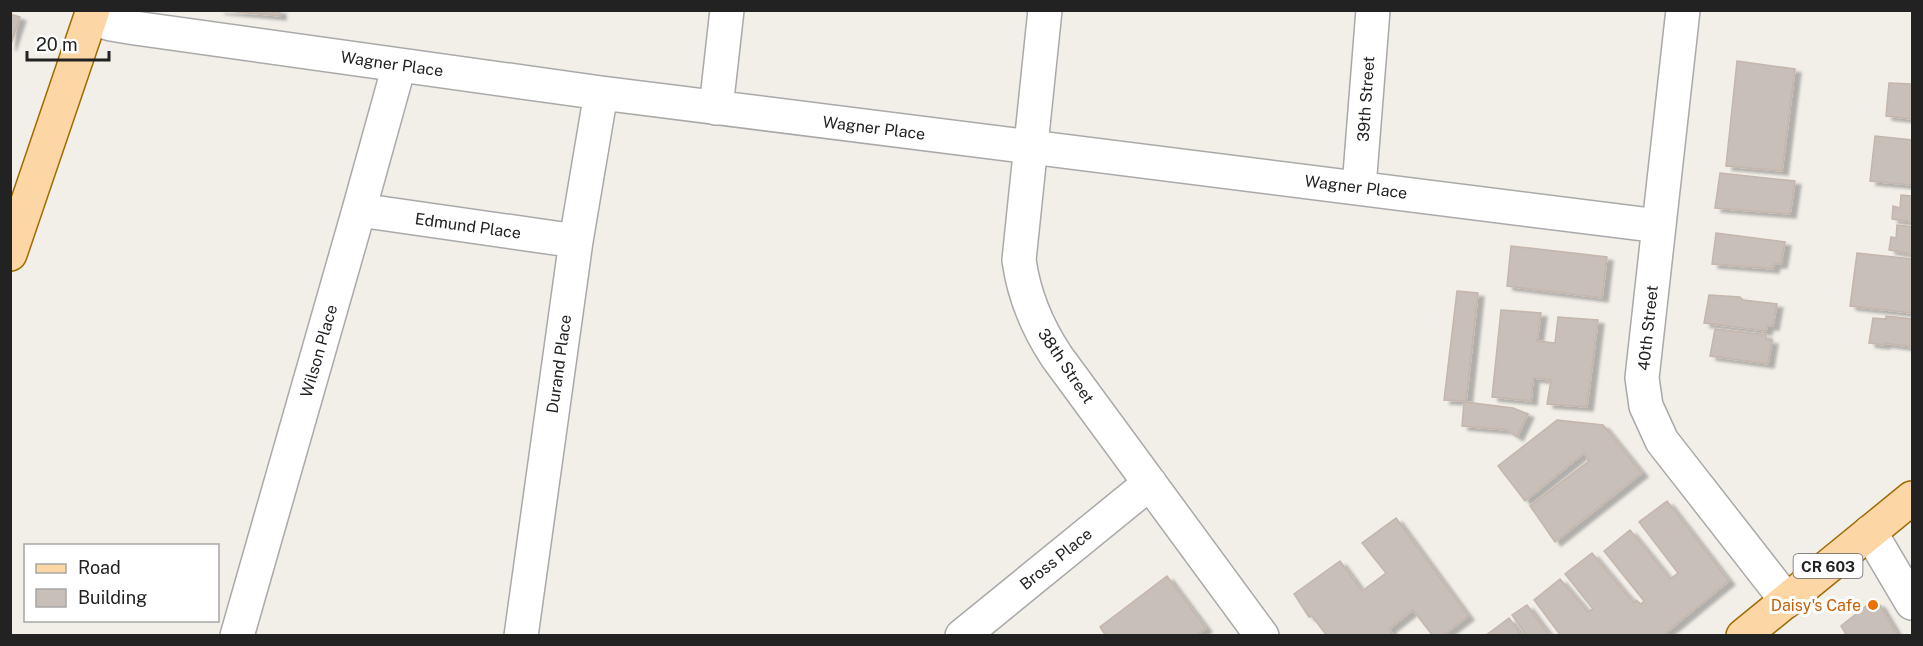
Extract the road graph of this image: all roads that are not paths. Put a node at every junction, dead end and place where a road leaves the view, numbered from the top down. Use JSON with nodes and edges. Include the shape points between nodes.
{"nodes":[{"id":1,"x":727,"y":10,"type":"edge"},
{"id":2,"x":1045,"y":10,"type":"edge"},
{"id":3,"x":1373,"y":10,"type":"edge"},
{"id":4,"x":1683,"y":10,"type":"edge"},
{"id":5,"x":92,"y":14,"type":"edge"},
{"id":6,"x":399,"y":66,"type":"junction"},
{"id":7,"x":601,"y":93,"type":"junction"},
{"id":8,"x":716,"y":108,"type":"junction"},
{"id":9,"x":1030,"y":147,"type":"junction"},
{"id":10,"x":1359,"y":187,"type":"junction"},
{"id":11,"x":359,"y":210,"type":"junction"},
{"id":12,"x":1659,"y":226,"type":"junction"},
{"id":13,"x":576,"y":242,"type":"junction"},
{"id":14,"x":10,"y":254,"type":"edge"},
{"id":15,"x":1150,"y":483,"type":"junction"},
{"id":16,"x":1912,"y":498,"type":"edge"},
{"id":17,"x":1870,"y":532,"type":"junction"},
{"id":18,"x":1787,"y":600,"type":"junction"},
{"id":19,"x":1912,"y":603,"type":"edge"},
{"id":20,"x":237,"y":636,"type":"edge"},
{"id":21,"x":521,"y":636,"type":"edge"},
{"id":22,"x":962,"y":636,"type":"edge"},
{"id":23,"x":1262,"y":636,"type":"edge"},
{"id":24,"x":1743,"y":636,"type":"edge"}],
"edges":[{"from":1,"to":8,"type":"street"},
{"from":2,"to":9,"type":"street","name":"38th Street"},
{"from":3,"to":10,"type":"street","name":"39th Street"},
{"from":4,"to":12,"type":"street","name":"40th Street"},
{"from":5,"to":6,"type":"street","name":"Wagner Place","via":[[111,24]]},
{"from":5,"to":14,"type":"main road"},
{"from":6,"to":7,"type":"street","name":"Wagner Place"},
{"from":6,"to":11,"type":"street","name":"Wilson Place"},
{"from":7,"to":8,"type":"street","name":"Wagner Place"},
{"from":7,"to":13,"type":"street","name":"Durand Place"},
{"from":8,"to":9,"type":"street","name":"Wagner Place"},
{"from":9,"to":10,"type":"street","name":"Wagner Place"},
{"from":9,"to":15,"type":"street","name":"38th Street","via":[[1019,260],[1028,300],[1057,357]]},
{"from":10,"to":12,"type":"street","name":"Wagner Place"},
{"from":11,"to":13,"type":"street","name":"Edmund Place"},
{"from":11,"to":20,"type":"street","name":"Wilson Place"},
{"from":12,"to":18,"type":"street","name":"40th Street","via":[[1642,378],[1646,406],[1662,441]]},
{"from":13,"to":21,"type":"street","name":"Durand Place"},
{"from":15,"to":22,"type":"street","name":"Bross Place"},
{"from":15,"to":23,"type":"street","name":"38th Street"},
{"from":16,"to":17,"type":"main road","number":"CR 603"},
{"from":17,"to":18,"type":"main road","number":"CR 603"},
{"from":17,"to":19,"type":"street"},
{"from":18,"to":24,"type":"main road","number":"CR 603"}]}
